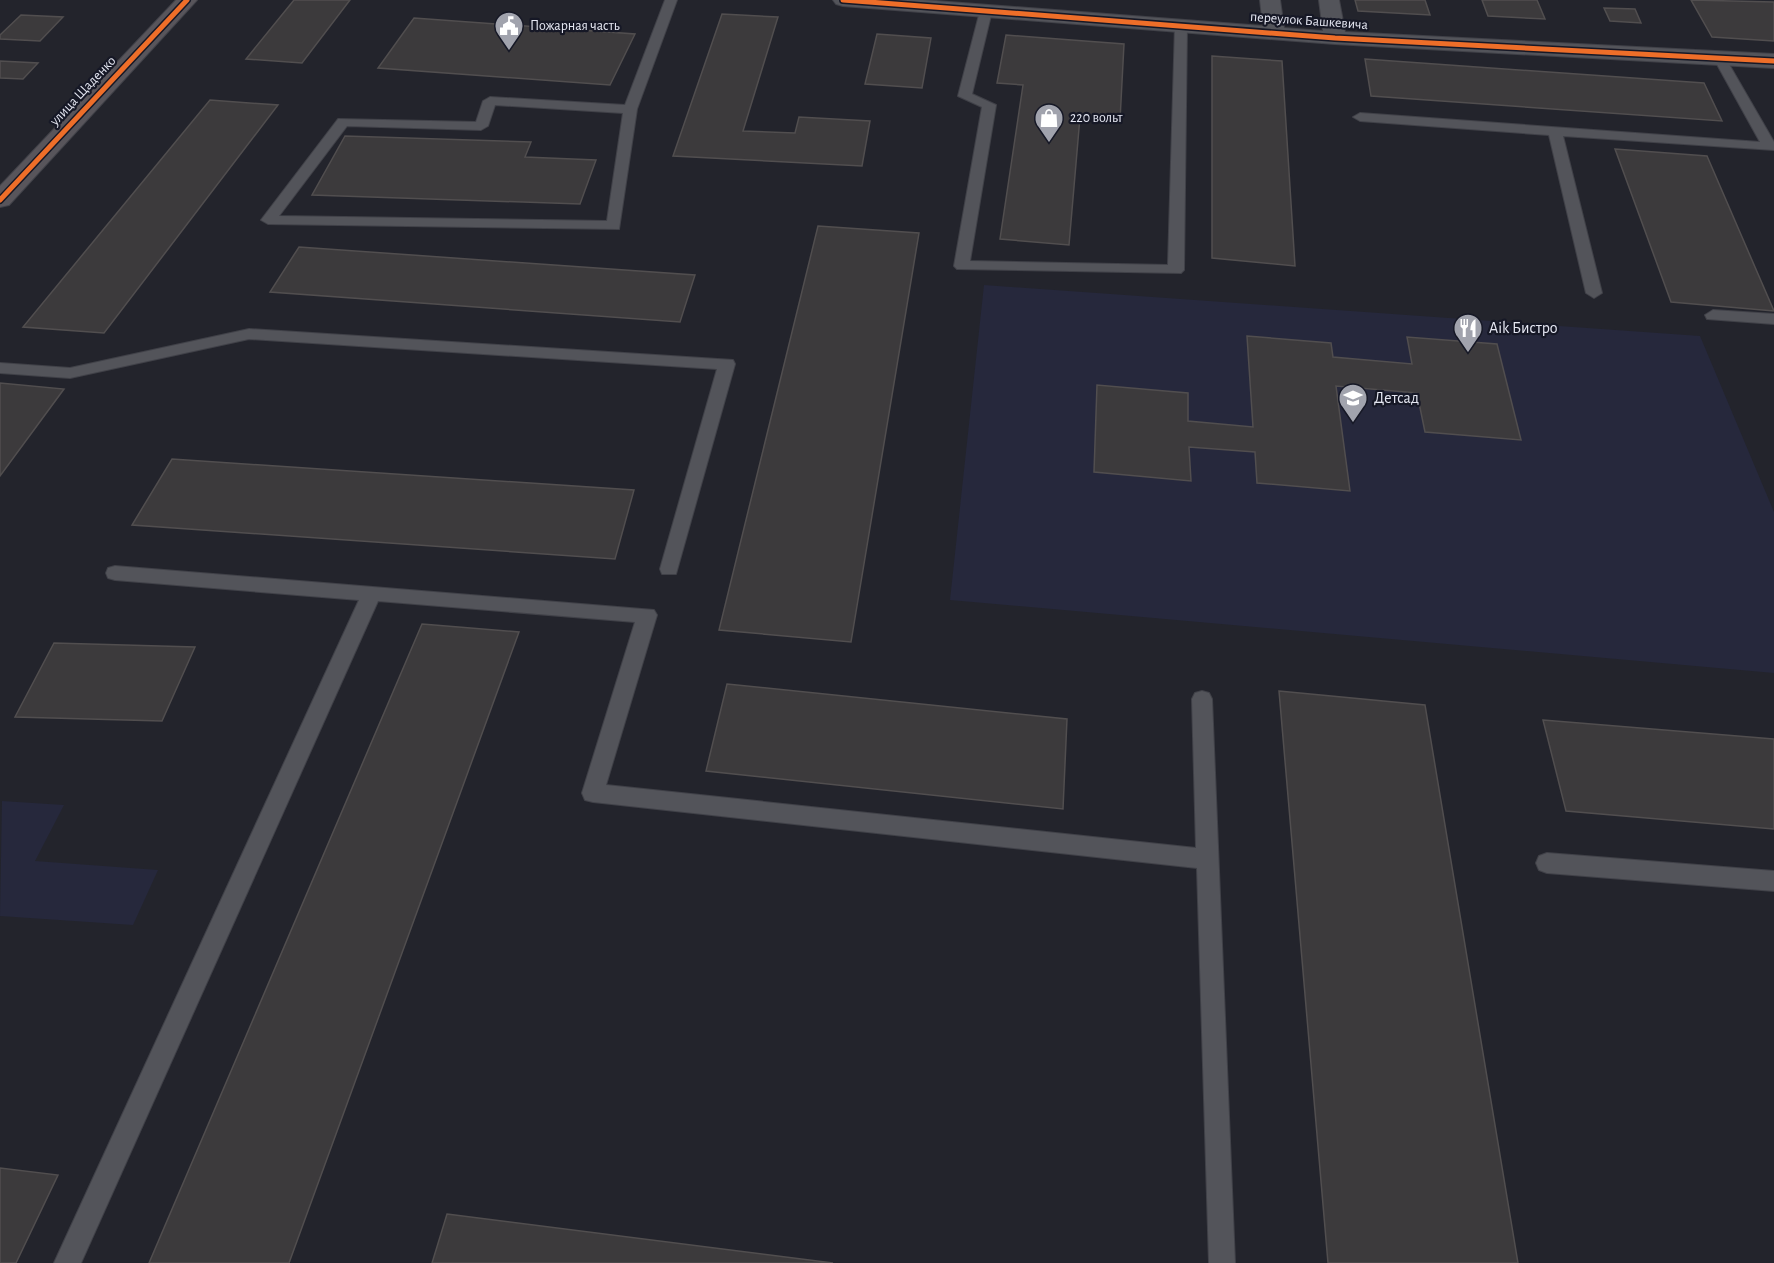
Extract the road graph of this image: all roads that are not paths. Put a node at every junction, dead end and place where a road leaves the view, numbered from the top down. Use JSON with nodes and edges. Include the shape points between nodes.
{"nodes":[{"id":1,"x":187,"y":0,"type":"edge"},
{"id":2,"x":671,"y":0,"type":"edge"},
{"id":3,"x":843,"y":0,"type":"edge"},
{"id":4,"x":1270,"y":0,"type":"edge"},
{"id":5,"x":1329,"y":0,"type":"edge"},
{"id":6,"x":986,"y":11,"type":"junction"},
{"id":7,"x":1181,"y":26,"type":"junction"},
{"id":8,"x":1274,"y":33,"type":"junction"},
{"id":9,"x":1335,"y":38,"type":"junction"},
{"id":10,"x":1720,"y":58,"type":"junction"},
{"id":11,"x":1774,"y":62,"type":"edge"},
{"id":12,"x":630,"y":109,"type":"junction"},
{"id":13,"x":1360,"y":117,"type":"dead end"},
{"id":14,"x":1555,"y":131,"type":"junction"},
{"id":15,"x":0,"y":200,"type":"edge"},
{"id":16,"x":1594,"y":293,"type":"dead end"},
{"id":17,"x":1713,"y":315,"type":"dead end"},
{"id":18,"x":1774,"y":319,"type":"edge"},
{"id":19,"x":0,"y":368,"type":"edge"},
{"id":20,"x":669,"y":569,"type":"dead end"},
{"id":21,"x":115,"y":573,"type":"dead end"},
{"id":22,"x":372,"y":593,"type":"junction"},
{"id":23,"x":1202,"y":699,"type":"dead end"},
{"id":24,"x":1208,"y":859,"type":"junction"},
{"id":25,"x":1547,"y":863,"type":"dead end"},
{"id":26,"x":1774,"y":881,"type":"edge"},
{"id":27,"x":67,"y":1263,"type":"edge"},
{"id":28,"x":1222,"y":1263,"type":"edge"}],
"edges":[{"from":1,"to":15,"type":"street","name":"улица Щаденко"},
{"from":2,"to":12,"type":"lane"},
{"from":3,"to":6,"type":"street","name":"переулок Башкевича"},
{"from":4,"to":8,"type":"street"},
{"from":5,"to":9,"type":"street"},
{"from":6,"to":7,"type":"street","name":"переулок Башкевича"},
{"from":6,"to":7,"type":"lane","via":[[965,96],[989,105],[962,266],[1176,270]]},
{"from":7,"to":8,"type":"street","name":"переулок Башкевича"},
{"from":8,"to":9,"type":"street","name":"переулок Башкевича"},
{"from":9,"to":10,"type":"street","name":"переулок Башкевича"},
{"from":10,"to":11,"type":"street","name":"переулок Башкевича"},
{"from":10,"to":14,"type":"lane","via":[[1770,147]]},
{"from":12,"to":12,"type":"lane","via":[[490,101],[481,126],[343,122],[268,220],[614,226]]},
{"from":13,"to":14,"type":"lane"},
{"from":14,"to":16,"type":"lane"},
{"from":17,"to":18,"type":"lane"},
{"from":19,"to":20,"type":"lane","via":[[70,373],[249,334],[727,364]]},
{"from":21,"to":22,"type":"lane"},
{"from":22,"to":24,"type":"lane","via":[[647,615],[593,793]]},
{"from":22,"to":27,"type":"lane"},
{"from":23,"to":24,"type":"lane"},
{"from":24,"to":28,"type":"lane"},
{"from":25,"to":26,"type":"lane"}]}
